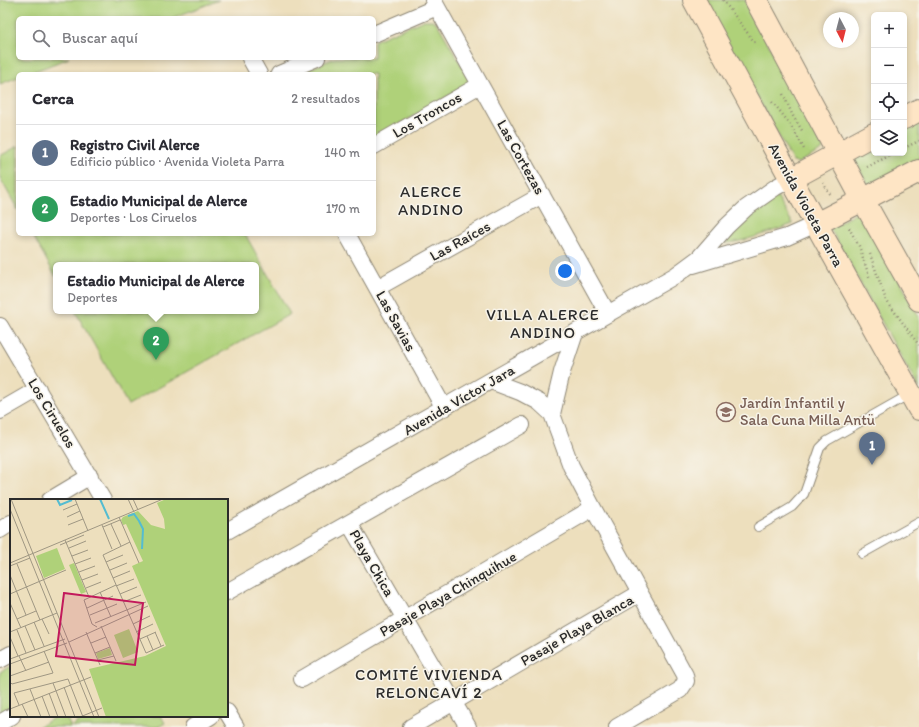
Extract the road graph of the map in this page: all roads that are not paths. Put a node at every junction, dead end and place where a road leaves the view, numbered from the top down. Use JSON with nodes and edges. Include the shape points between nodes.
{"nodes":[{"id":1,"x":694,"y":0,"type":"edge"},
{"id":2,"x":756,"y":0,"type":"edge"},
{"id":3,"x":435,"y":3,"type":"edge"},
{"id":4,"x":376,"y":33,"type":"edge"},
{"id":5,"x":251,"y":60,"type":"edge"},
{"id":6,"x":312,"y":60,"type":"edge"},
{"id":7,"x":258,"y":72,"type":"edge"},
{"id":8,"x":284,"y":72,"type":"edge"},
{"id":9,"x":480,"y":85,"type":"junction"},
{"id":10,"x":919,"y":110,"type":"edge"},
{"id":11,"x":907,"y":116,"type":"edge"},
{"id":12,"x":871,"y":136,"type":"edge"},
{"id":13,"x":376,"y":145,"type":"edge"},
{"id":14,"x":838,"y":153,"type":"junction"},
{"id":15,"x":919,"y":171,"type":"edge"},
{"id":16,"x":791,"y":179,"type":"junction"},
{"id":17,"x":542,"y":195,"type":"junction"},
{"id":18,"x":863,"y":200,"type":"junction"},
{"id":19,"x":816,"y":224,"type":"junction"},
{"id":20,"x":348,"y":236,"type":"edge"},
{"id":21,"x":694,"y":262,"type":"junction"},
{"id":22,"x":377,"y":288,"type":"junction"},
{"id":23,"x":919,"y":300,"type":"edge"},
{"id":24,"x":608,"y":314,"type":"junction"},
{"id":25,"x":0,"y":326,"type":"edge"},
{"id":26,"x":575,"y":333,"type":"junction"},
{"id":27,"x":491,"y":381,"type":"junction"},
{"id":28,"x":38,"y":389,"type":"junction"},
{"id":29,"x":915,"y":401,"type":"edge"},
{"id":30,"x":444,"y":408,"type":"junction"},
{"id":31,"x":0,"y":412,"type":"edge"},
{"id":32,"x":552,"y":414,"type":"junction"},
{"id":33,"x":522,"y":425,"type":"dead end"},
{"id":34,"x":90,"y":476,"type":"junction"},
{"id":35,"x":52,"y":499,"type":"edge"},
{"id":36,"x":102,"y":499,"type":"edge"},
{"id":37,"x":593,"y":508,"type":"junction"},
{"id":38,"x":919,"y":522,"type":"edge"},
{"id":39,"x":349,"y":523,"type":"junction"},
{"id":40,"x":10,"y":524,"type":"edge"},
{"id":41,"x":758,"y":527,"type":"dead end"},
{"id":42,"x":0,"y":530,"type":"edge"},
{"id":43,"x":228,"y":530,"type":"edge"},
{"id":44,"x":862,"y":554,"type":"dead end"},
{"id":45,"x":228,"y":591,"type":"edge"},
{"id":46,"x":640,"y":593,"type":"junction"},
{"id":47,"x":405,"y":619,"type":"junction"},
{"id":48,"x":10,"y":655,"type":"edge"},
{"id":49,"x":0,"y":660,"type":"edge"},
{"id":50,"x":302,"y":679,"type":"dead end"},
{"id":51,"x":454,"y":702,"type":"junction"},
{"id":52,"x":228,"y":714,"type":"edge"},
{"id":53,"x":10,"y":717,"type":"edge"},
{"id":54,"x":209,"y":717,"type":"edge"},
{"id":55,"x":0,"y":723,"type":"edge"},
{"id":56,"x":623,"y":725,"type":"edge"},
{"id":57,"x":192,"y":727,"type":"edge"},
{"id":58,"x":236,"y":727,"type":"edge"},
{"id":59,"x":411,"y":727,"type":"edge"},
{"id":60,"x":468,"y":727,"type":"edge"}],
"edges":[{"from":1,"to":16,"type":"main road","name":"Avenida Violeta Parra"},
{"from":2,"to":14,"type":"main road"},
{"from":3,"to":4,"type":"street"},
{"from":3,"to":9,"type":"street","name":"Las Cortezas"},
{"from":5,"to":7,"type":"street"},
{"from":6,"to":8,"type":"street"},
{"from":9,"to":13,"type":"street","name":"Los Troncos"},
{"from":9,"to":17,"type":"street","name":"Las Cortezas"},
{"from":10,"to":11,"type":"main road"},
{"from":12,"to":14,"type":"main road"},
{"from":14,"to":16,"type":"main road"},
{"from":14,"to":18,"type":"main road"},
{"from":15,"to":18,"type":"main road"},
{"from":16,"to":19,"type":"main road","name":"Avenida Violeta Parra"},
{"from":16,"to":21,"type":"street","name":"Avenida Víctor Jara","via":[[758,199],[737,216]]},
{"from":17,"to":22,"type":"street","name":"Las Raíces"},
{"from":17,"to":24,"type":"street","name":"Las Cortezas"},
{"from":18,"to":19,"type":"main road"},
{"from":18,"to":23,"type":"main road"},
{"from":19,"to":21,"type":"street","name":"Avenida Víctor Jara","via":[[787,237]]},
{"from":19,"to":29,"type":"main road","name":"Avenida Violeta Parra"},
{"from":20,"to":22,"type":"street","name":"Las Savias"},
{"from":21,"to":24,"type":"street","name":"Avenida Víctor Jara"},
{"from":22,"to":30,"type":"street","name":"Las Savias"},
{"from":24,"to":26,"type":"street","name":"Avenida Víctor Jara"},
{"from":25,"to":28,"type":"street","name":"Los Ciruelos"},
{"from":26,"to":27,"type":"street","name":"Avenida Víctor Jara"},
{"from":26,"to":32,"type":"street"},
{"from":27,"to":30,"type":"street","name":"Avenida Víctor Jara"},
{"from":27,"to":32,"type":"street","via":[[539,402]]},
{"from":28,"to":31,"type":"street"},
{"from":28,"to":34,"type":"street","name":"Los Ciruelos"},
{"from":29,"to":41,"type":"lane","via":[[827,441],[820,448],[804,494],[792,507]]},
{"from":30,"to":43,"type":"street","name":"Avenida Víctor Jara"},
{"from":32,"to":37,"type":"street","via":[[571,466]]},
{"from":33,"to":39,"type":"street"},
{"from":34,"to":35,"type":"street"},
{"from":34,"to":36,"type":"street","name":"Los Ciruelos"},
{"from":37,"to":46,"type":"street"},
{"from":37,"to":47,"type":"street","name":"Pasaje Playa Chinquihue"},
{"from":38,"to":44,"type":"lane"},
{"from":39,"to":45,"type":"street"},
{"from":39,"to":47,"type":"street","name":"Playa Chica"},
{"from":40,"to":42,"type":"street"},
{"from":46,"to":51,"type":"street","name":"Pasaje Playa Blanca"},
{"from":46,"to":56,"type":"street","via":[[686,675],[686,681],[680,690]]},
{"from":47,"to":50,"type":"street","name":"Pasaje Playa Chinquihue"},
{"from":47,"to":51,"type":"street","name":"Playa Chica"},
{"from":48,"to":49,"type":"street"},
{"from":51,"to":59,"type":"street","name":"Pasaje Playa Blanca"},
{"from":51,"to":60,"type":"street","name":"Playa Chica"},
{"from":52,"to":58,"type":"street"},
{"from":53,"to":55,"type":"street"},
{"from":54,"to":57,"type":"street"}]}
